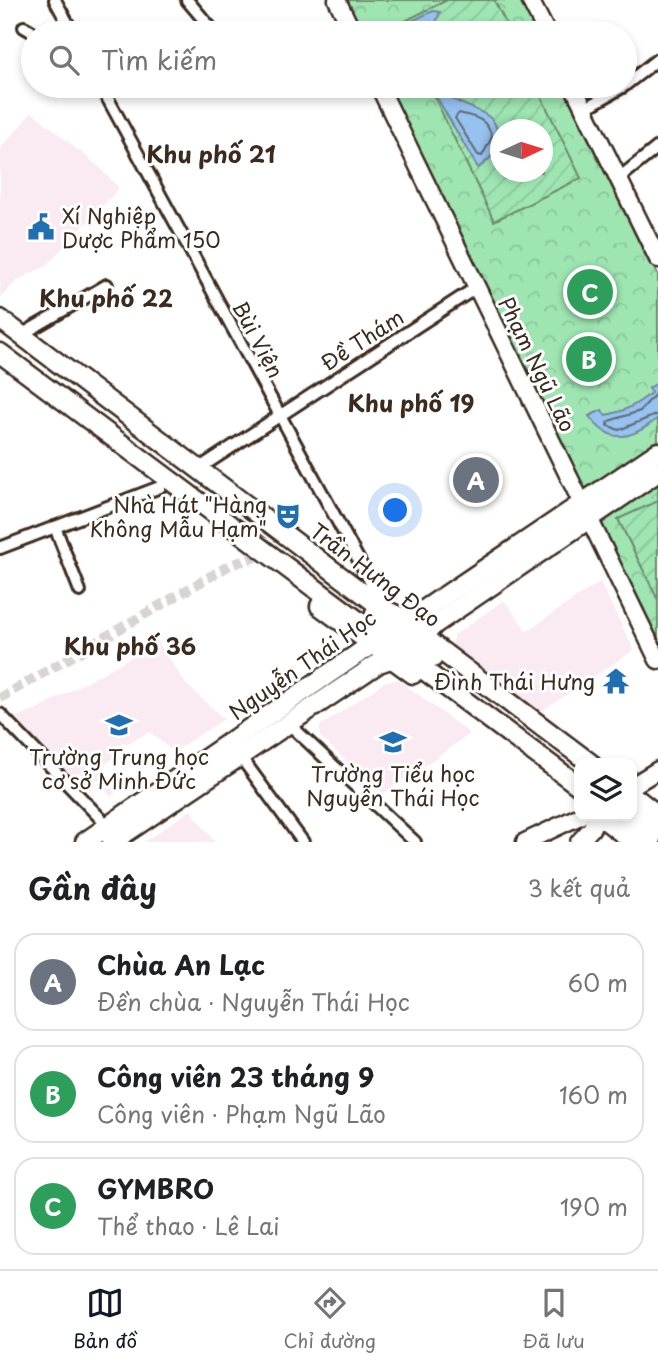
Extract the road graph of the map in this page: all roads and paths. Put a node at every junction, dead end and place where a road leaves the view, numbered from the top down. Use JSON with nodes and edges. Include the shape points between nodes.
{"nodes":[{"id":1,"x":55,"y":0,"type":"edge"},
{"id":2,"x":187,"y":0,"type":"edge"},
{"id":3,"x":337,"y":0,"type":"edge"},
{"id":4,"x":530,"y":0,"type":"edge"},
{"id":5,"x":66,"y":21,"type":"edge"},
{"id":6,"x":205,"y":21,"type":"edge"},
{"id":7,"x":347,"y":21,"type":"edge"},
{"id":8,"x":541,"y":21,"type":"edge"},
{"id":9,"x":654,"y":62,"type":"edge"},
{"id":10,"x":637,"y":76,"type":"edge"},
{"id":11,"x":108,"y":98,"type":"edge"},
{"id":12,"x":385,"y":98,"type":"edge"},
{"id":13,"x":579,"y":98,"type":"edge"},
{"id":14,"x":603,"y":98,"type":"edge"},
{"id":15,"x":584,"y":109,"type":"junction"},
{"id":16,"x":658,"y":147,"type":"edge"},
{"id":17,"x":618,"y":179,"type":"junction"},
{"id":18,"x":658,"y":260,"type":"edge"},
{"id":19,"x":107,"y":285,"type":"dead end"},
{"id":20,"x":477,"y":287,"type":"junction"},
{"id":21,"x":0,"y":319,"type":"edge"},
{"id":22,"x":5,"y":349,"type":"edge"},
{"id":23,"x":91,"y":411,"type":"junction"},
{"id":24,"x":279,"y":417,"type":"junction"},
{"id":25,"x":658,"y":452,"type":"edge"},
{"id":26,"x":193,"y":471,"type":"junction"},
{"id":27,"x":658,"y":472,"type":"edge"},
{"id":28,"x":166,"y":484,"type":"junction"},
{"id":29,"x":585,"y":510,"type":"junction"},
{"id":30,"x":55,"y":527,"type":"junction"},
{"id":31,"x":0,"y":548,"type":"edge"},
{"id":32,"x":358,"y":559,"type":"junction"},
{"id":33,"x":339,"y":580,"type":"junction"},
{"id":34,"x":80,"y":592,"type":"dead end"},
{"id":35,"x":385,"y":610,"type":"junction"},
{"id":36,"x":388,"y":632,"type":"junction"},
{"id":37,"x":414,"y":644,"type":"junction"},
{"id":38,"x":658,"y":660,"type":"edge"},
{"id":39,"x":451,"y":680,"type":"junction"},
{"id":40,"x":0,"y":714,"type":"edge"},
{"id":41,"x":288,"y":723,"type":"junction"},
{"id":42,"x":236,"y":748,"type":"junction"},
{"id":43,"x":558,"y":761,"type":"junction"},
{"id":44,"x":574,"y":762,"type":"edge"},
{"id":45,"x":574,"y":768,"type":"edge"},
{"id":46,"x":658,"y":770,"type":"edge"},
{"id":47,"x":574,"y":780,"type":"edge"},
{"id":48,"x":637,"y":783,"type":"edge"},
{"id":49,"x":574,"y":791,"type":"edge"},
{"id":50,"x":637,"y":799,"type":"edge"},
{"id":51,"x":637,"y":814,"type":"edge"},
{"id":52,"x":658,"y":815,"type":"edge"},
{"id":53,"x":574,"y":819,"type":"edge"},
{"id":54,"x":595,"y":821,"type":"edge"},
{"id":55,"x":605,"y":821,"type":"edge"},
{"id":56,"x":624,"y":821,"type":"edge"},
{"id":57,"x":658,"y":831,"type":"edge"},
{"id":58,"x":109,"y":833,"type":"edge"},
{"id":59,"x":85,"y":842,"type":"edge"},
{"id":60,"x":303,"y":842,"type":"edge"},
{"id":61,"x":415,"y":842,"type":"edge"},
{"id":62,"x":526,"y":842,"type":"edge"},
{"id":63,"x":579,"y":842,"type":"edge"},
{"id":64,"x":634,"y":842,"type":"edge"},
{"id":65,"x":651,"y":842,"type":"edge"}],
"edges":[{"from":1,"to":5,"type":"street"},
{"from":2,"to":6,"type":"street"},
{"from":3,"to":7,"type":"main road"},
{"from":4,"to":8,"type":"main road"},
{"from":9,"to":10,"type":"street"},
{"from":11,"to":24,"type":"street","name":"Bùi Viện"},
{"from":12,"to":20,"type":"main road","name":"Phạm Ngũ Lão"},
{"from":13,"to":15,"type":"main road"},
{"from":14,"to":15,"type":"street"},
{"from":15,"to":17,"type":"main road"},
{"from":16,"to":17,"type":"street"},
{"from":17,"to":18,"type":"main road"},
{"from":19,"to":22,"type":"street"},
{"from":20,"to":24,"type":"street","name":"Ðề Thám"},
{"from":20,"to":29,"type":"main road","name":"Phạm Ngũ Lão"},
{"from":21,"to":22,"type":"main road","name":"Trần Hưng Đạo"},
{"from":22,"to":23,"type":"main road","name":"Trần Hưng Đạo"},
{"from":22,"to":23,"type":"main road","name":"Trần Hưng Đạo","via":[[46,395]]},
{"from":23,"to":26,"type":"main road","name":"Trần Hưng Đạo","via":[[155,442]]},
{"from":23,"to":28,"type":"main road","name":"Trần Hưng Đạo","via":[[118,449]]},
{"from":24,"to":26,"type":"street","name":"Ðề Thám"},
{"from":24,"to":32,"type":"street","name":"Bùi Viện"},
{"from":25,"to":29,"type":"main road"},
{"from":26,"to":28,"type":"main road"},
{"from":26,"to":33,"type":"main road","name":"Trần Hưng Đạo"},
{"from":27,"to":29,"type":"main road"},
{"from":28,"to":30,"type":"street"},
{"from":28,"to":36,"type":"main road","name":"Trần Hưng Đạo","via":[[314,593]]},
{"from":29,"to":36,"type":"main road","name":"Nguyễn Thái Học"},
{"from":29,"to":37,"type":"main road","name":"Nguyễn Thái Học"},
{"from":29,"to":38,"type":"main road","name":"Phạm Ngũ Lão"},
{"from":30,"to":31,"type":"street"},
{"from":30,"to":34,"type":"street"},
{"from":32,"to":33,"type":"street"},
{"from":32,"to":35,"type":"street","name":"Bùi Viện"},
{"from":33,"to":35,"type":"main road","name":"Trần Hưng Đạo"},
{"from":33,"to":36,"type":"main road","name":"Trần Hưng Đạo"},
{"from":35,"to":36,"type":"main road","name":"Trần Hưng Đạo"},
{"from":36,"to":37,"type":"main road","name":"Trần Hưng Đạo"},
{"from":36,"to":37,"type":"main road","name":"Trần Hưng Đạo"},
{"from":36,"to":42,"type":"main road","name":"Nguyễn Thái Học"},
{"from":37,"to":39,"type":"main road","name":"Trần Hưng Đạo"},
{"from":37,"to":39,"type":"main road","name":"Trần Hưng Đạo","via":[[437,648]]},
{"from":37,"to":41,"type":"main road","name":"Nguyễn Thái Học"},
{"from":39,"to":43,"type":"main road","name":"Trần Hưng Đạo"},
{"from":40,"to":58,"type":"street"},
{"from":41,"to":42,"type":"main road","name":"Nguyễn Thái Học"},
{"from":41,"to":61,"type":"street"},
{"from":42,"to":58,"type":"main road","name":"Nguyễn Thái Học"},
{"from":42,"to":60,"type":"street"},
{"from":43,"to":44,"type":"main road","name":"Trần Hưng Đạo"},
{"from":43,"to":45,"type":"main road","name":"Trần Hưng Đạo"},
{"from":43,"to":47,"type":"main road","name":"Trần Hưng Đạo"},
{"from":43,"to":49,"type":"main road","name":"Trần Hưng Đạo"},
{"from":46,"to":48,"type":"main road"},
{"from":50,"to":52,"type":"main road"},
{"from":51,"to":57,"type":"main road"},
{"from":53,"to":62,"type":"main road"},
{"from":54,"to":63,"type":"main road"},
{"from":55,"to":64,"type":"main road"},
{"from":56,"to":65,"type":"main road"},
{"from":58,"to":59,"type":"main road","name":"Nguyễn Thái Học"}]}
